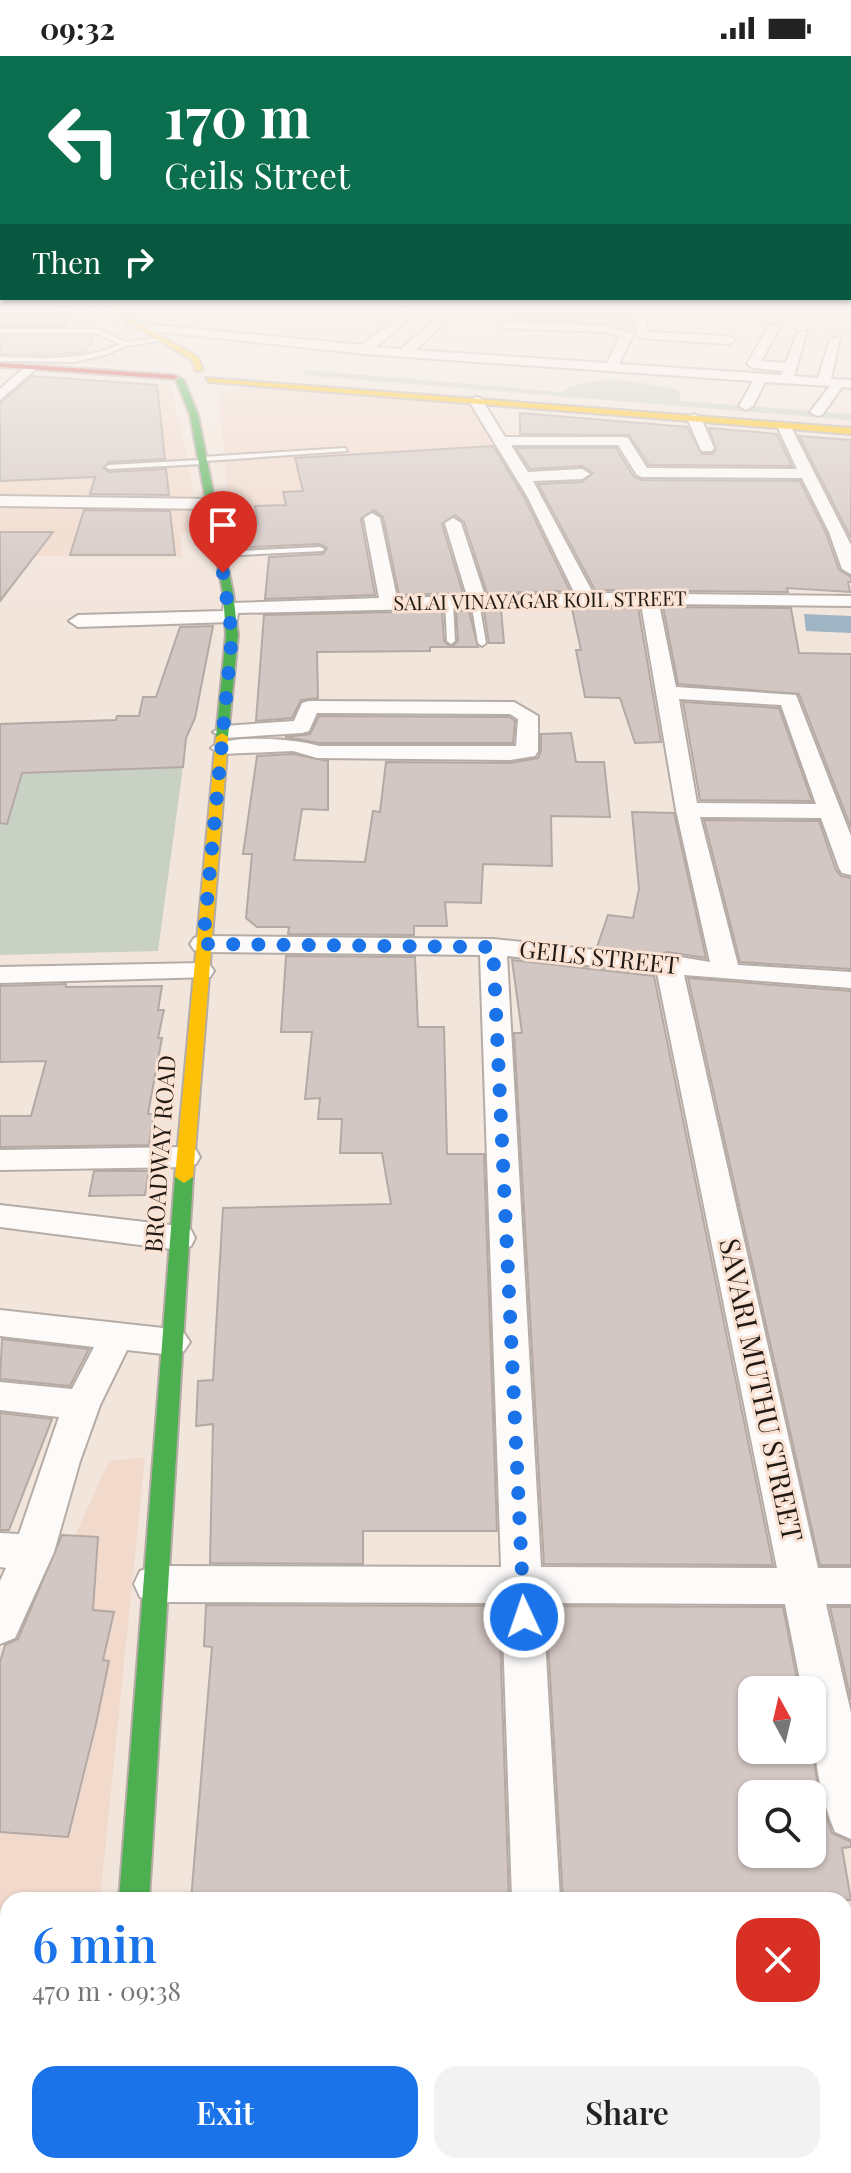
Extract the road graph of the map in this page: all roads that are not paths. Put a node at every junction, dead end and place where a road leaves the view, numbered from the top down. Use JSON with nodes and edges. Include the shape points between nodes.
{"nodes":[{"id":1,"x":194,"y":409,"type":"edge"},
{"id":2,"x":481,"y":409,"type":"edge"},
{"id":3,"x":576,"y":409,"type":"edge"},
{"id":4,"x":614,"y":409,"type":"edge"},
{"id":5,"x":820,"y":409,"type":"edge"},
{"id":6,"x":817,"y":412,"type":"dead end"},
{"id":7,"x":694,"y":418,"type":"junction"},
{"id":8,"x":784,"y":426,"type":"junction"},
{"id":9,"x":851,"y":429,"type":"edge"},
{"id":10,"x":501,"y":441,"type":"junction"},
{"id":11,"x":707,"y":448,"type":"dead end"},
{"id":12,"x":345,"y":450,"type":"dead end"},
{"id":13,"x":202,"y":460,"type":"junction"},
{"id":14,"x":109,"y":467,"type":"dead end"},
{"id":15,"x":582,"y":474,"type":"dead end"},
{"id":16,"x":806,"y":474,"type":"junction"},
{"id":17,"x":523,"y":477,"type":"junction"},
{"id":18,"x":0,"y":501,"type":"edge"},
{"id":19,"x":210,"y":504,"type":"junction"},
{"id":20,"x":372,"y":518,"type":"dead end"},
{"id":21,"x":453,"y":523,"type":"dead end"},
{"id":22,"x":320,"y":549,"type":"dead end"},
{"id":23,"x":219,"y":554,"type":"junction"},
{"id":24,"x":851,"y":569,"type":"edge"},
{"id":25,"x":649,"y":598,"type":"junction"},
{"id":26,"x":587,"y":599,"type":"junction"},
{"id":27,"x":851,"y":601,"type":"edge"},
{"id":28,"x":477,"y":602,"type":"junction"},
{"id":29,"x":449,"y":603,"type":"junction"},
{"id":30,"x":389,"y":604,"type":"junction"},
{"id":31,"x":230,"y":612,"type":"junction"},
{"id":32,"x":78,"y":621,"type":"dead end"},
{"id":33,"x":451,"y":641,"type":"dead end"},
{"id":34,"x":482,"y":643,"type":"dead end"},
{"id":35,"x":666,"y":692,"type":"junction"},
{"id":36,"x":223,"y":740,"type":"junction"},
{"id":37,"x":687,"y":810,"type":"junction"},
{"id":38,"x":829,"y":811,"type":"junction"},
{"id":39,"x":851,"y":868,"type":"edge"},
{"id":40,"x":203,"y":944,"type":"junction"},
{"id":41,"x":493,"y":947,"type":"junction"},
{"id":42,"x":668,"y":963,"type":"junction"},
{"id":43,"x":201,"y":971,"type":"junction"},
{"id":44,"x":726,"y":972,"type":"junction"},
{"id":45,"x":0,"y":975,"type":"edge"},
{"id":46,"x":851,"y":980,"type":"edge"},
{"id":47,"x":185,"y":1157,"type":"junction"},
{"id":48,"x":0,"y":1160,"type":"edge"},
{"id":49,"x":0,"y":1216,"type":"edge"},
{"id":50,"x":179,"y":1238,"type":"junction"},
{"id":51,"x":0,"y":1323,"type":"edge"},
{"id":52,"x":116,"y":1337,"type":"junction"},
{"id":53,"x":172,"y":1342,"type":"junction"},
{"id":54,"x":0,"y":1396,"type":"edge"},
{"id":55,"x":82,"y":1405,"type":"junction"},
{"id":56,"x":17,"y":1551,"type":"edge"},
{"id":57,"x":154,"y":1584,"type":"junction"},
{"id":58,"x":523,"y":1585,"type":"junction"},
{"id":59,"x":851,"y":1586,"type":"edge"},
{"id":60,"x":803,"y":1587,"type":"junction"},
{"id":61,"x":0,"y":1625,"type":"edge"},
{"id":62,"x":851,"y":1816,"type":"edge"},
{"id":63,"x":135,"y":1892,"type":"edge"},
{"id":64,"x":536,"y":1892,"type":"edge"}],
"edges":[{"from":1,"to":13,"type":"main road","name":"BROADWAY ROAD"},
{"from":2,"to":10,"type":"street"},
{"from":3,"to":7,"type":"main road"},
{"from":4,"to":9,"type":"main road"},
{"from":5,"to":6,"type":"street"},
{"from":7,"to":8,"type":"main road"},
{"from":7,"to":11,"type":"street"},
{"from":8,"to":9,"type":"main road"},
{"from":8,"to":16,"type":"street"},
{"from":10,"to":16,"type":"street","via":[[623,441],[626,457],[642,472]]},
{"from":10,"to":17,"type":"street","via":[[520,458]]},
{"from":12,"to":13,"type":"lane"},
{"from":13,"to":14,"type":"lane"},
{"from":13,"to":19,"type":"main road","name":"BROADWAY ROAD"},
{"from":15,"to":17,"type":"street"},
{"from":16,"to":24,"type":"street","via":[[831,506]]},
{"from":17,"to":26,"type":"street"},
{"from":18,"to":19,"type":"street"},
{"from":19,"to":23,"type":"main road","name":"BROADWAY ROAD"},
{"from":20,"to":30,"type":"street"},
{"from":21,"to":28,"type":"street"},
{"from":22,"to":23,"type":"lane"},
{"from":23,"to":31,"type":"main road","name":"BROADWAY ROAD"},
{"from":25,"to":26,"type":"street","name":"SALAI VINAYAGAR KOIL STREET"},
{"from":25,"to":27,"type":"street","name":"SALAI VINAYAGAR KOIL STREET"},
{"from":25,"to":35,"type":"street"},
{"from":26,"to":28,"type":"street","name":"SALAI VINAYAGAR KOIL STREET"},
{"from":28,"to":29,"type":"street","name":"SALAI VINAYAGAR KOIL STREET"},
{"from":28,"to":34,"type":"lane"},
{"from":29,"to":30,"type":"street","name":"SALAI VINAYAGAR KOIL STREET"},
{"from":29,"to":33,"type":"lane"},
{"from":30,"to":31,"type":"street","name":"SALAI VINAYAGAR KOIL STREET"},
{"from":31,"to":32,"type":"street","name":"SALAI VINAYAGAR KOIL STREET"},
{"from":31,"to":36,"type":"main road","name":"BROADWAY ROAD"},
{"from":35,"to":37,"type":"street"},
{"from":35,"to":38,"type":"street","via":[[789,699]]},
{"from":36,"to":36,"type":"street","via":[[295,745],[317,752],[510,754],[527,751],[529,727],[528,716],[514,708],[309,707],[302,727]]},
{"from":36,"to":40,"type":"main road","name":"BROADWAY ROAD"},
{"from":37,"to":38,"type":"street"},
{"from":37,"to":44,"type":"street"},
{"from":38,"to":39,"type":"street"},
{"from":40,"to":41,"type":"street","name":"GEILS STREET"},
{"from":40,"to":43,"type":"main road","name":"BROADWAY ROAD"},
{"from":41,"to":42,"type":"street","name":"GEILS STREET"},
{"from":41,"to":58,"type":"street"},
{"from":42,"to":44,"type":"street","name":"GEILS STREET"},
{"from":42,"to":60,"type":"street","name":"SAVARI MUTHU STREET"},
{"from":43,"to":45,"type":"street"},
{"from":43,"to":47,"type":"main road","name":"BROADWAY ROAD"},
{"from":44,"to":46,"type":"street","name":"GEILS STREET"},
{"from":47,"to":48,"type":"street"},
{"from":47,"to":50,"type":"main road","name":"BROADWAY ROAD"},
{"from":49,"to":50,"type":"street"},
{"from":50,"to":53,"type":"main road","name":"BROADWAY ROAD"},
{"from":51,"to":52,"type":"street"},
{"from":52,"to":53,"type":"street"},
{"from":52,"to":55,"type":"street"},
{"from":53,"to":57,"type":"main road","name":"BROADWAY ROAD"},
{"from":54,"to":55,"type":"street"},
{"from":55,"to":56,"type":"street"},
{"from":56,"to":61,"type":"street"},
{"from":57,"to":58,"type":"street"},
{"from":57,"to":63,"type":"main road","name":"BROADWAY ROAD"},
{"from":58,"to":60,"type":"street"},
{"from":58,"to":64,"type":"street"},
{"from":59,"to":60,"type":"street"},
{"from":60,"to":62,"type":"street","name":"SAVARI MUTHU STREET"}]}
